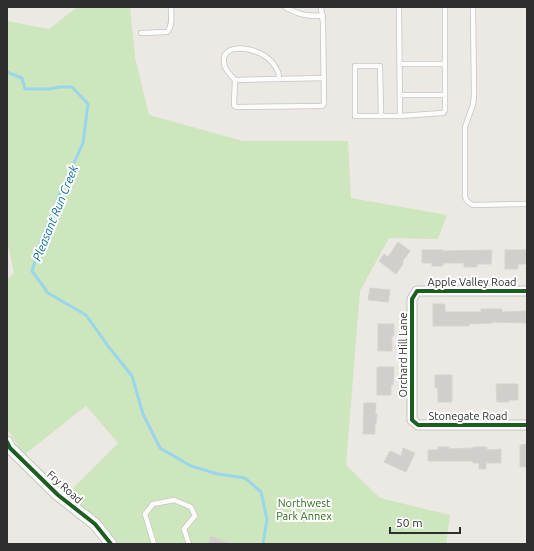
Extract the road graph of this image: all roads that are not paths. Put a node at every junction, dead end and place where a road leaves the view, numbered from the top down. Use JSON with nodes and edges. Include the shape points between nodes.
{"nodes":[{"id":1,"x":171,"y":7,"type":"edge"},
{"id":2,"x":285,"y":7,"type":"edge"},
{"id":3,"x":321,"y":7,"type":"edge"},
{"id":4,"x":399,"y":7,"type":"edge"},
{"id":5,"x":444,"y":7,"type":"edge"},
{"id":6,"x":473,"y":7,"type":"edge"},
{"id":7,"x":322,"y":16,"type":"junction"},
{"id":8,"x":141,"y":33,"type":"dead end"},
{"id":9,"x":400,"y":64,"type":"junction"},
{"id":10,"x":444,"y":64,"type":"junction"},
{"id":11,"x":324,"y":78,"type":"junction"},
{"id":12,"x":279,"y":79,"type":"junction"},
{"id":13,"x":235,"y":80,"type":"junction"},
{"id":14,"x":400,"y":95,"type":"junction"},
{"id":15,"x":444,"y":95,"type":"junction"},
{"id":16,"x":381,"y":116,"type":"junction"},
{"id":17,"x":400,"y":116,"type":"junction"},
{"id":18,"x":527,"y":204,"type":"edge"},
{"id":19,"x":417,"y":291,"type":"joint"},
{"id":20,"x":527,"y":291,"type":"edge"},
{"id":21,"x":412,"y":420,"type":"joint"},
{"id":22,"x":527,"y":425,"type":"edge"},
{"id":23,"x":7,"y":442,"type":"edge"},
{"id":24,"x":111,"y":544,"type":"edge"},
{"id":25,"x":154,"y":544,"type":"edge"},
{"id":26,"x":188,"y":544,"type":"edge"}],
"edges":[{"from":1,"to":8,"type":"lane","via":[[171,26],[167,32]]},
{"from":2,"to":7,"type":"lane","via":[[306,16]]},
{"from":3,"to":7,"type":"lane"},
{"from":4,"to":9,"type":"lane"},
{"from":5,"to":10,"type":"lane"},
{"from":6,"to":18,"type":"lane","via":[[474,96],[465,127],[466,201],[473,205]]},
{"from":7,"to":11,"type":"lane"},
{"from":9,"to":10,"type":"lane"},
{"from":9,"to":14,"type":"lane"},
{"from":10,"to":15,"type":"lane"},
{"from":11,"to":12,"type":"lane"},
{"from":11,"to":13,"type":"lane","via":[[322,106],[236,107]]},
{"from":12,"to":13,"type":"lane"},
{"from":12,"to":13,"type":"lane","via":[[278,70],[264,56],[236,48],[228,52],[224,58],[225,66]]},
{"from":14,"to":15,"type":"lane"},
{"from":14,"to":17,"type":"lane"},
{"from":15,"to":17,"type":"lane","via":[[443,114]]},
{"from":16,"to":16,"type":"lane","via":[[355,116],[355,66],[380,66]]},
{"from":16,"to":17,"type":"lane"},
{"from":19,"to":20,"type":"street","name":"Apple Valley Road"},
{"from":19,"to":21,"type":"street","name":"Orchard Hill Lane","via":[[412,299]]},
{"from":21,"to":22,"type":"street","name":"Stonegate Road","via":[[418,425]]},
{"from":23,"to":24,"type":"street","name":"Fry Road","via":[[58,495],[95,524]]},
{"from":25,"to":26,"type":"lane","via":[[145,514],[153,504],[174,500],[191,507],[195,516],[184,529]]}]}
